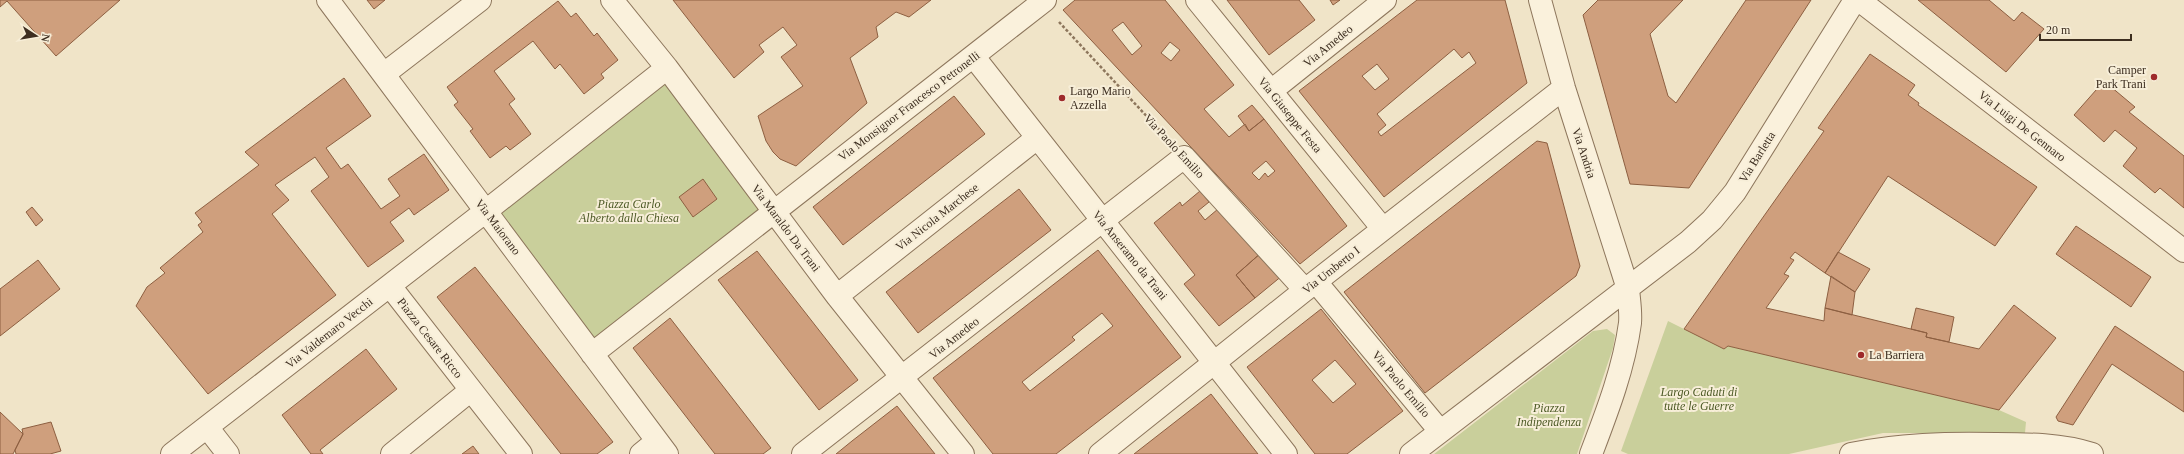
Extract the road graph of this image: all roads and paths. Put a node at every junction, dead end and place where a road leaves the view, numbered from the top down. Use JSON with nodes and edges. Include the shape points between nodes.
{"nodes":[{"id":1,"x":328,"y":0,"type":"edge"},
{"id":2,"x":480,"y":0,"type":"edge"},
{"id":3,"x":612,"y":0,"type":"edge"},
{"id":4,"x":1197,"y":0,"type":"edge"},
{"id":5,"x":1385,"y":0,"type":"edge"},
{"id":6,"x":1855,"y":0,"type":"edge"},
{"id":7,"x":1860,"y":0,"type":"edge"},
{"id":8,"x":1033,"y":4,"type":"edge"},
{"id":9,"x":1548,"y":5,"type":"edge"},
{"id":10,"x":974,"y":57,"type":"junction"},
{"id":11,"x":667,"y":68,"type":"junction"},
{"id":12,"x":384,"y":74,"type":"junction"},
{"id":13,"x":1564,"y":88,"type":"junction"},
{"id":14,"x":1271,"y":91,"type":"junction"},
{"id":15,"x":1037,"y":138,"type":"junction"},
{"id":16,"x":1184,"y":157,"type":"junction"},
{"id":17,"x":486,"y":211,"type":"junction"},
{"id":18,"x":773,"y":211,"type":"junction"},
{"id":19,"x":1103,"y":221,"type":"junction"},
{"id":20,"x":1383,"y":229,"type":"junction"},
{"id":21,"x":2184,"y":251,"type":"edge"},
{"id":22,"x":390,"y":286,"type":"junction"},
{"id":23,"x":1311,"y":286,"type":"junction"},
{"id":24,"x":1628,"y":289,"type":"junction"},
{"id":25,"x":837,"y":296,"type":"junction"},
{"id":26,"x":592,"y":354,"type":"junction"},
{"id":27,"x":1215,"y":362,"type":"junction"},
{"id":28,"x":902,"y":378,"type":"junction"},
{"id":29,"x":471,"y":390,"type":"junction"},
{"id":30,"x":207,"y":427,"type":"junction"},
{"id":31,"x":1440,"y":431,"type":"junction"},
{"id":32,"x":655,"y":450,"type":"edge"},
{"id":33,"x":172,"y":454,"type":"edge"},
{"id":34,"x":228,"y":454,"type":"edge"},
{"id":35,"x":392,"y":454,"type":"edge"},
{"id":36,"x":521,"y":454,"type":"edge"},
{"id":37,"x":803,"y":454,"type":"edge"},
{"id":38,"x":963,"y":454,"type":"edge"},
{"id":39,"x":1100,"y":454,"type":"edge"},
{"id":40,"x":1286,"y":454,"type":"edge"},
{"id":41,"x":1411,"y":454,"type":"edge"},
{"id":42,"x":1591,"y":454,"type":"edge"},
{"id":43,"x":1854,"y":454,"type":"edge"},
{"id":44,"x":2092,"y":454,"type":"edge"}],
"edges":[{"from":1,"to":12,"type":"street","name":"Via Maiorano"},
{"from":2,"to":12,"type":"street"},
{"from":3,"to":11,"type":"street","name":"Via Maraldo Da Trani"},
{"from":4,"to":14,"type":"street","name":"Via Giuseppe Festa"},
{"from":5,"to":14,"type":"street","name":"Via Amedeo"},
{"from":6,"to":24,"type":"street","name":"Via Barletta","via":[[1735,192],[1712,220],[1688,242]]},
{"from":7,"to":21,"type":"street","name":"Via Luigi De Gennaro"},
{"from":8,"to":10,"type":"street","name":"Via Monsignor Francesco Petronelli"},
{"from":8,"to":16,"type":"path","name":"Via Paolo Emilio"},
{"from":9,"to":13,"type":"street","name":"Via Andria"},
{"from":10,"to":15,"type":"street","name":"Via Anseramo da Trani"},
{"from":10,"to":18,"type":"street","name":"Via Monsignor Francesco Petronelli"},
{"from":11,"to":17,"type":"street"},
{"from":11,"to":18,"type":"street","name":"Via Maraldo Da Trani"},
{"from":12,"to":17,"type":"street","name":"Via Maiorano"},
{"from":13,"to":20,"type":"street","name":"Via Umberto I"},
{"from":13,"to":24,"type":"street","name":"Via Andria"},
{"from":14,"to":20,"type":"street","name":"Via Giuseppe Festa"},
{"from":15,"to":19,"type":"street","name":"Via Anseramo da Trani"},
{"from":15,"to":25,"type":"street","name":"Via Nicola Marchese"},
{"from":16,"to":19,"type":"street"},
{"from":16,"to":23,"type":"street","name":"Via Paolo Emilio"},
{"from":17,"to":22,"type":"street","name":"Via Valdemaro Vecchi"},
{"from":17,"to":26,"type":"street","name":"Via Maiorano"},
{"from":18,"to":25,"type":"street","name":"Via Maraldo Da Trani"},
{"from":18,"to":26,"type":"street"},
{"from":19,"to":27,"type":"street","name":"Via Anseramo da Trani"},
{"from":19,"to":28,"type":"street","name":"Via Amedeo"},
{"from":20,"to":23,"type":"street","name":"Via Umberto I"},
{"from":22,"to":29,"type":"street","name":"Piazza Cesare Ricco"},
{"from":22,"to":30,"type":"street","name":"Via Valdemaro Vecchi"},
{"from":23,"to":27,"type":"street","name":"Via Umberto I"},
{"from":23,"to":31,"type":"street","name":"Via Paolo Emilio"},
{"from":24,"to":31,"type":"street"},
{"from":24,"to":42,"type":"street","via":[[1630,322],[1624,354],[1613,394]]},
{"from":25,"to":28,"type":"street","name":"Via Maraldo Da Trani"},
{"from":26,"to":32,"type":"street","name":"Via Maiorano"},
{"from":27,"to":39,"type":"street","name":"Via Umberto I"},
{"from":27,"to":40,"type":"street","name":"Via Anseramo da Trani"},
{"from":28,"to":37,"type":"street","name":"Via Amedeo"},
{"from":28,"to":38,"type":"street","name":"Via Maraldo Da Trani"},
{"from":29,"to":35,"type":"street","name":"Piazza Cesare Ricco"},
{"from":29,"to":36,"type":"street","name":"Piazza Cesare Ricco"},
{"from":30,"to":33,"type":"street","name":"Via Valdemaro Vecchi"},
{"from":30,"to":34,"type":"street"},
{"from":31,"to":41,"type":"street"},
{"from":43,"to":44,"type":"street","via":[[1944,443],[2038,444]]}]}
